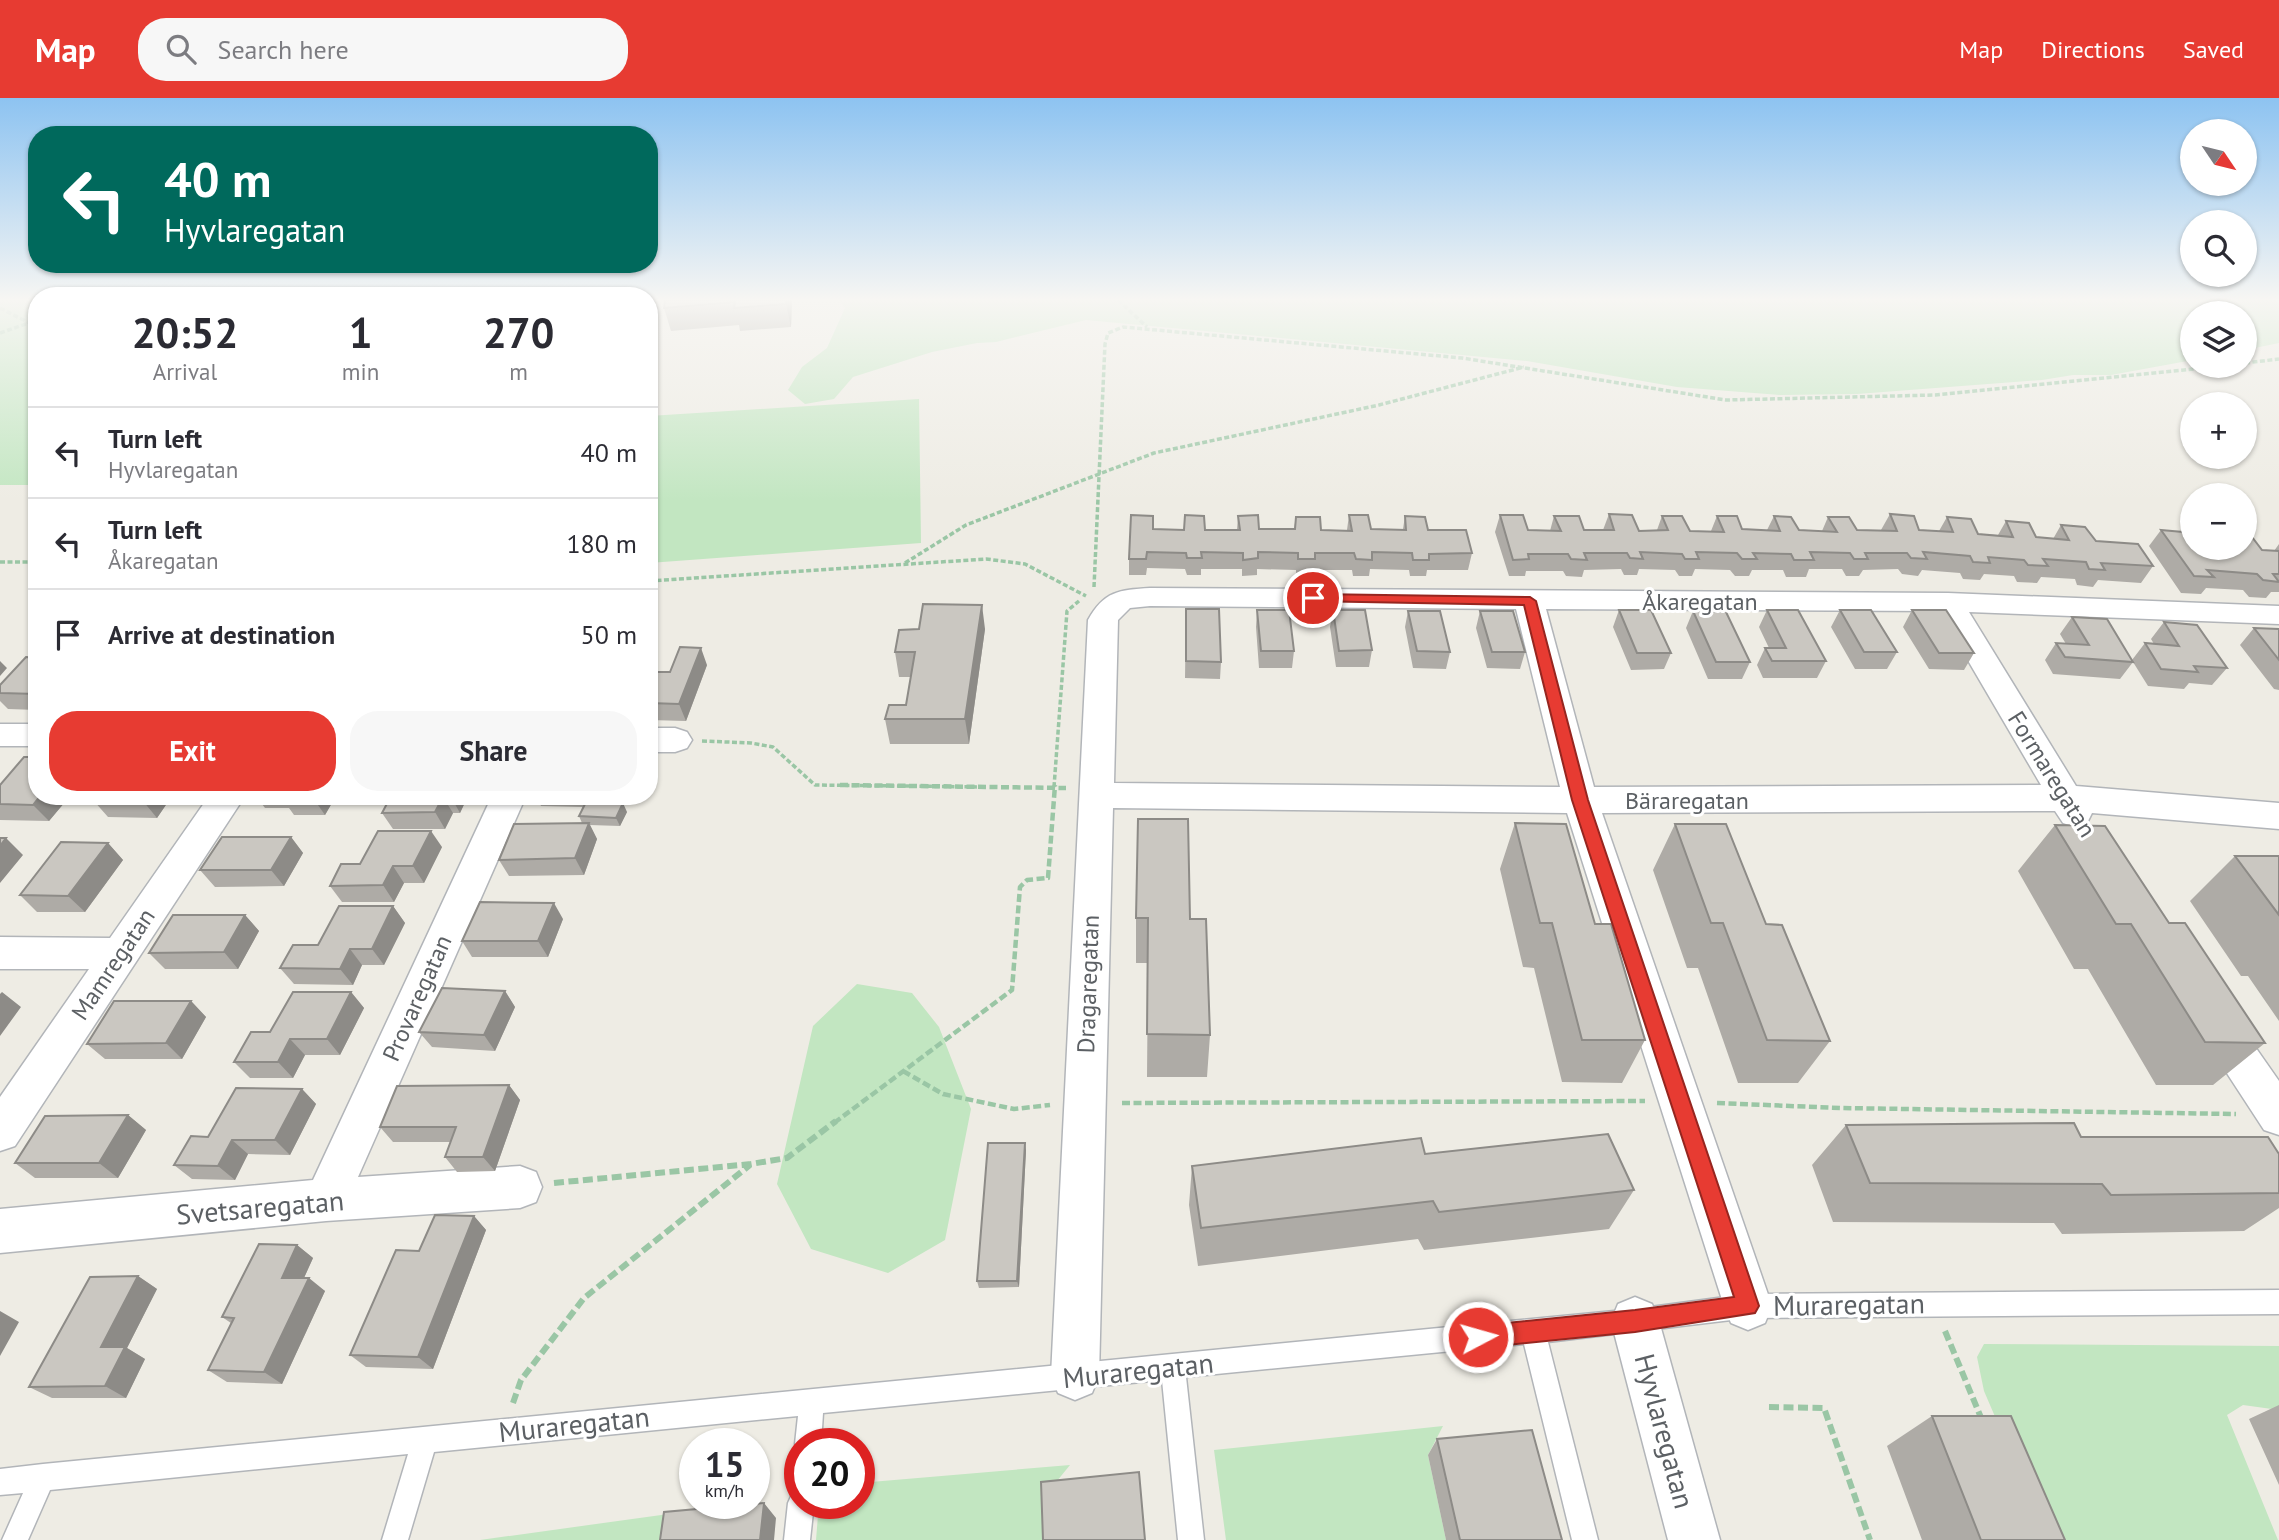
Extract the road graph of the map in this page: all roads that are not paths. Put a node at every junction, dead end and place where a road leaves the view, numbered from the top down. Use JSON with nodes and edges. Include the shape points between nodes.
{"nodes":[{"id":1,"x":1102,"y":601,"type":"joint"},
{"id":2,"x":1530,"y":601,"type":"junction"},
{"id":3,"x":1948,"y":602,"type":"junction"},
{"id":4,"x":2279,"y":615,"type":"edge"},
{"id":5,"x":0,"y":735,"type":"edge"},
{"id":6,"x":28,"y":735,"type":"edge"},
{"id":7,"x":1095,"y":791,"type":"junction"},
{"id":8,"x":2064,"y":798,"type":"junction"},
{"id":9,"x":1580,"y":800,"type":"junction"},
{"id":10,"x":222,"y":805,"type":"edge"},
{"id":11,"x":505,"y":805,"type":"edge"},
{"id":12,"x":2279,"y":816,"type":"edge"},
{"id":13,"x":2095,"y":843,"type":"edge"},
{"id":14,"x":0,"y":953,"type":"edge"},
{"id":15,"x":119,"y":954,"type":"junction"},
{"id":16,"x":2202,"y":1001,"type":"edge"},
{"id":17,"x":2278,"y":1115,"type":"edge"},
{"id":18,"x":0,"y":1132,"type":"edge"},
{"id":19,"x":520,"y":1187,"type":"road end"},
{"id":20,"x":326,"y":1200,"type":"junction"},
{"id":21,"x":0,"y":1231,"type":"edge"},
{"id":22,"x":2279,"y":1302,"type":"edge"},
{"id":23,"x":1748,"y":1306,"type":"junction"},
{"id":24,"x":1635,"y":1321,"type":"junction"},
{"id":25,"x":1533,"y":1331,"type":"junction"},
{"id":26,"x":1173,"y":1367,"type":"junction"},
{"id":27,"x":1075,"y":1376,"type":"junction"},
{"id":28,"x":812,"y":1401,"type":"junction"},
{"id":29,"x":809,"y":1428,"type":"edge"},
{"id":30,"x":425,"y":1439,"type":"junction"},
{"id":31,"x":43,"y":1477,"type":"junction"},
{"id":32,"x":0,"y":1482,"type":"edge"},
{"id":33,"x":799,"y":1519,"type":"edge"},
{"id":34,"x":15,"y":1540,"type":"edge"},
{"id":35,"x":395,"y":1540,"type":"edge"},
{"id":36,"x":797,"y":1540,"type":"edge"},
{"id":37,"x":1191,"y":1540,"type":"edge"},
{"id":38,"x":1585,"y":1540,"type":"edge"},
{"id":39,"x":1694,"y":1540,"type":"edge"}],
"edges":[{"from":1,"to":2,"type":"street","name":"Åkaregatan","via":[[1150,597]]},
{"from":1,"to":7,"type":"street","name":"Dragaregatan"},
{"from":2,"to":3,"type":"street","name":"Åkaregatan"},
{"from":2,"to":9,"type":"street"},
{"from":3,"to":4,"type":"street","name":"Åkaregatan"},
{"from":3,"to":8,"type":"street","name":"Formaregatan"},
{"from":5,"to":6,"type":"street"},
{"from":7,"to":9,"type":"street","name":"Bäraregatan"},
{"from":7,"to":27,"type":"street","name":"Dragaregatan"},
{"from":8,"to":9,"type":"street","name":"Bäraregatan"},
{"from":8,"to":12,"type":"street","name":"Bäraregatan"},
{"from":8,"to":13,"type":"street","name":"Formaregatan"},
{"from":9,"to":23,"type":"street"},
{"from":10,"to":15,"type":"street","name":"Mamregatan"},
{"from":11,"to":20,"type":"street","name":"Provaregatan"},
{"from":14,"to":15,"type":"street"},
{"from":15,"to":18,"type":"street","name":"Mamregatan"},
{"from":16,"to":17,"type":"street"},
{"from":19,"to":20,"type":"street","name":"Svetsaregatan"},
{"from":20,"to":21,"type":"street","name":"Svetsaregatan"},
{"from":22,"to":23,"type":"lane","name":"Muraregatan"},
{"from":23,"to":24,"type":"lane","name":"Muraregatan"},
{"from":24,"to":25,"type":"lane","name":"Muraregatan"},
{"from":24,"to":39,"type":"street","name":"Hyvlaregatan"},
{"from":25,"to":26,"type":"lane","name":"Muraregatan"},
{"from":25,"to":38,"type":"lane"},
{"from":26,"to":27,"type":"lane","name":"Muraregatan"},
{"from":26,"to":37,"type":"lane"},
{"from":27,"to":28,"type":"lane","name":"Muraregatan"},
{"from":28,"to":29,"type":"lane"},
{"from":28,"to":30,"type":"lane","name":"Muraregatan"},
{"from":30,"to":31,"type":"lane","name":"Muraregatan"},
{"from":30,"to":35,"type":"lane"},
{"from":31,"to":32,"type":"lane","name":"Muraregatan"},
{"from":31,"to":34,"type":"lane"},
{"from":33,"to":36,"type":"lane"}]}
